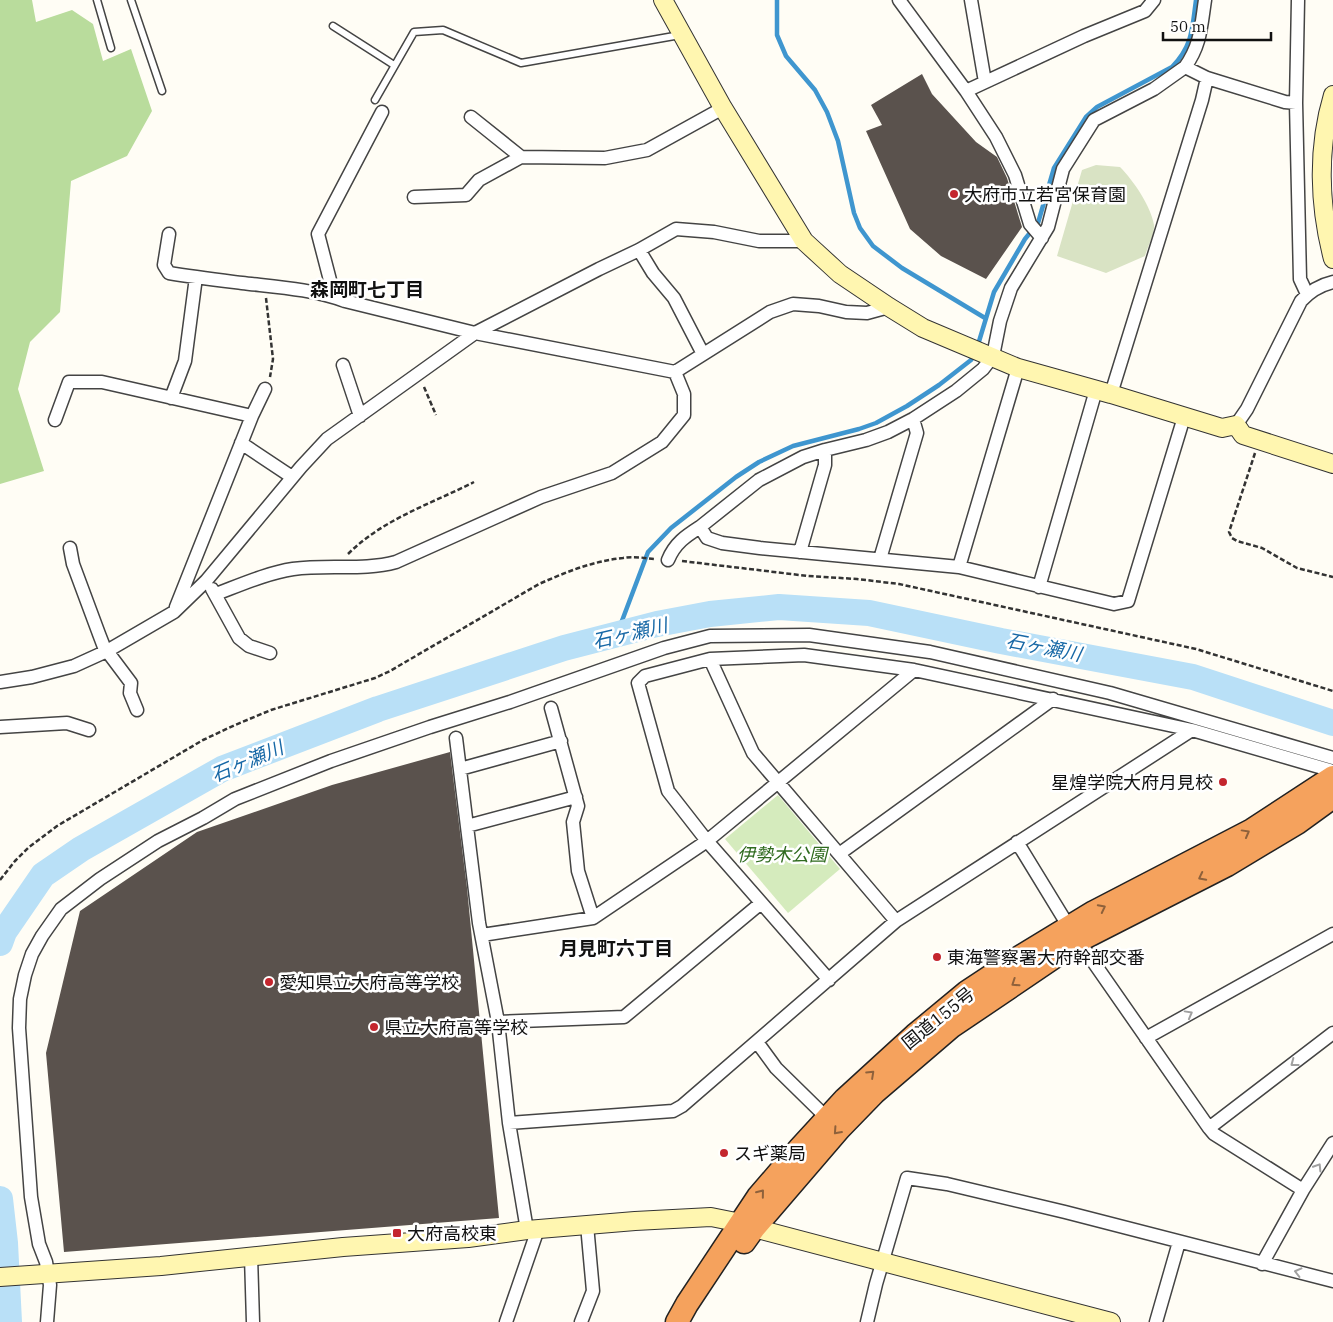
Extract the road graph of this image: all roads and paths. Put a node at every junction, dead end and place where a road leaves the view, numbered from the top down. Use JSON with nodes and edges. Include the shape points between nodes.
{"nodes":[{"id":1,"x":97,"y":0,"type":"edge"},
{"id":2,"x":131,"y":0,"type":"edge"},
{"id":3,"x":663,"y":0,"type":"edge"},
{"id":4,"x":899,"y":0,"type":"edge"},
{"id":5,"x":971,"y":0,"type":"edge"},
{"id":6,"x":1154,"y":0,"type":"edge"},
{"id":7,"x":1205,"y":0,"type":"edge"},
{"id":8,"x":1298,"y":0,"type":"edge"},
{"id":9,"x":332,"y":26,"type":"dead end"},
{"id":10,"x":681,"y":34,"type":"junction"},
{"id":11,"x":111,"y":48,"type":"dead end"},
{"id":12,"x":394,"y":65,"type":"junction"},
{"id":13,"x":1185,"y":67,"type":"junction"},
{"id":14,"x":1207,"y":78,"type":"junction"},
{"id":15,"x":985,"y":82,"type":"junction"},
{"id":16,"x":162,"y":91,"type":"dead end"},
{"id":17,"x":966,"y":91,"type":"junction"},
{"id":18,"x":1333,"y":95,"type":"edge"},
{"id":19,"x":375,"y":100,"type":"dead end"},
{"id":20,"x":1296,"y":102,"type":"junction"},
{"id":21,"x":724,"y":108,"type":"junction"},
{"id":22,"x":382,"y":112,"type":"dead end"},
{"id":23,"x":471,"y":116,"type":"dead end"},
{"id":24,"x":521,"y":157,"type":"junction"},
{"id":25,"x":414,"y":198,"type":"dead end"},
{"id":26,"x":168,"y":234,"type":"dead end"},
{"id":27,"x":1042,"y":238,"type":"junction"},
{"id":28,"x":804,"y":241,"type":"junction"},
{"id":29,"x":640,"y":250,"type":"junction"},
{"id":30,"x":1333,"y":259,"type":"edge"},
{"id":31,"x":196,"y":277,"type":"junction"},
{"id":32,"x":1333,"y":282,"type":"edge"},
{"id":33,"x":264,"y":284,"type":"junction"},
{"id":34,"x":1307,"y":294,"type":"junction"},
{"id":35,"x":331,"y":296,"type":"junction"},
{"id":36,"x":889,"y":307,"type":"junction"},
{"id":37,"x":475,"y":334,"type":"junction"},
{"id":38,"x":982,"y":352,"type":"junction"},
{"id":39,"x":703,"y":354,"type":"junction"},
{"id":40,"x":343,"y":365,"type":"dead end"},
{"id":41,"x":1018,"y":368,"type":"junction"},
{"id":42,"x":675,"y":372,"type":"junction"},
{"id":43,"x":419,"y":374,"type":"junction"},
{"id":44,"x":265,"y":389,"type":"joint"},
{"id":45,"x":1104,"y":392,"type":"junction"},
{"id":46,"x":171,"y":398,"type":"junction"},
{"id":47,"x":436,"y":415,"type":"dead end"},
{"id":48,"x":252,"y":416,"type":"junction"},
{"id":49,"x":360,"y":416,"type":"junction"},
{"id":50,"x":1184,"y":417,"type":"junction"},
{"id":51,"x":913,"y":419,"type":"junction"},
{"id":52,"x":56,"y":420,"type":"dead end"},
{"id":53,"x":1236,"y":425,"type":"junction"},
{"id":54,"x":1259,"y":440,"type":"junction"},
{"id":55,"x":241,"y":443,"type":"junction"},
{"id":56,"x":825,"y":450,"type":"junction"},
{"id":57,"x":1333,"y":464,"type":"edge"},
{"id":58,"x":292,"y":478,"type":"junction"},
{"id":59,"x":474,"y":482,"type":"dead end"},
{"id":60,"x":700,"y":527,"type":"junction"},
{"id":61,"x":70,"y":548,"type":"dead end"},
{"id":62,"x":800,"y":552,"type":"junction"},
{"id":63,"x":880,"y":559,"type":"junction"},
{"id":64,"x":668,"y":560,"type":"dead end"},
{"id":65,"x":343,"y":567,"type":"junction"},
{"id":66,"x":959,"y":567,"type":"junction"},
{"id":67,"x":1333,"y":577,"type":"edge"},
{"id":68,"x":206,"y":581,"type":"junction"},
{"id":69,"x":1039,"y":587,"type":"junction"},
{"id":70,"x":216,"y":594,"type":"junction"},
{"id":71,"x":174,"y":612,"type":"junction"},
{"id":72,"x":107,"y":651,"type":"junction"},
{"id":73,"x":270,"y":653,"type":"dead end"},
{"id":74,"x":710,"y":659,"type":"junction"},
{"id":75,"x":914,"y":670,"type":"junction"},
{"id":76,"x":0,"y":682,"type":"edge"},
{"id":77,"x":1053,"y":698,"type":"junction"},
{"id":78,"x":551,"y":708,"type":"dead end"},
{"id":79,"x":137,"y":710,"type":"dead end"},
{"id":80,"x":0,"y":727,"type":"edge"},
{"id":81,"x":88,"y":730,"type":"dead end"},
{"id":82,"x":1192,"y":730,"type":"junction"},
{"id":83,"x":456,"y":738,"type":"dead end"},
{"id":84,"x":561,"y":742,"type":"junction"},
{"id":85,"x":1333,"y":758,"type":"edge"},
{"id":86,"x":460,"y":769,"type":"junction"},
{"id":87,"x":1333,"y":771,"type":"edge"},
{"id":88,"x":1333,"y":777,"type":"edge"},
{"id":89,"x":778,"y":784,"type":"junction"},
{"id":90,"x":576,"y":797,"type":"junction"},
{"id":91,"x":1333,"y":797,"type":"edge"},
{"id":92,"x":467,"y":826,"type":"junction"},
{"id":93,"x":707,"y":841,"type":"junction"},
{"id":94,"x":1017,"y":842,"type":"junction"},
{"id":95,"x":839,"y":854,"type":"junction"},
{"id":96,"x":761,"y":903,"type":"junction"},
{"id":97,"x":592,"y":918,"type":"junction"},
{"id":98,"x":896,"y":921,"type":"junction"},
{"id":99,"x":1073,"y":934,"type":"junction"},
{"id":100,"x":1333,"y":934,"type":"edge"},
{"id":101,"x":482,"y":935,"type":"junction"},
{"id":102,"x":829,"y":980,"type":"junction"},
{"id":103,"x":498,"y":1022,"type":"junction"},
{"id":104,"x":1333,"y":1033,"type":"edge"},
{"id":105,"x":1146,"y":1038,"type":"junction"},
{"id":106,"x":757,"y":1042,"type":"junction"},
{"id":107,"x":827,"y":1118,"type":"junction"},
{"id":108,"x":509,"y":1124,"type":"junction"},
{"id":109,"x":1209,"y":1128,"type":"junction"},
{"id":110,"x":1333,"y":1143,"type":"edge"},
{"id":111,"x":1303,"y":1190,"type":"junction"},
{"id":112,"x":587,"y":1225,"type":"junction"},
{"id":113,"x":747,"y":1226,"type":"junction"},
{"id":114,"x":532,"y":1230,"type":"junction"},
{"id":115,"x":1179,"y":1242,"type":"junction"},
{"id":116,"x":250,"y":1256,"type":"junction"},
{"id":117,"x":882,"y":1263,"type":"junction"},
{"id":118,"x":1262,"y":1264,"type":"junction"},
{"id":119,"x":43,"y":1274,"type":"junction"},
{"id":120,"x":0,"y":1277,"type":"edge"},
{"id":121,"x":1333,"y":1281,"type":"edge"},
{"id":122,"x":47,"y":1322,"type":"edge"},
{"id":123,"x":253,"y":1322,"type":"edge"},
{"id":124,"x":506,"y":1322,"type":"edge"},
{"id":125,"x":581,"y":1322,"type":"edge"},
{"id":126,"x":677,"y":1322,"type":"edge"},
{"id":127,"x":692,"y":1322,"type":"edge"},
{"id":128,"x":867,"y":1322,"type":"edge"},
{"id":129,"x":1111,"y":1322,"type":"edge"},
{"id":130,"x":1156,"y":1322,"type":"edge"}],
"edges":[{"from":1,"to":11,"type":"lane"},
{"from":2,"to":16,"type":"lane"},
{"from":3,"to":10,"type":"street"},
{"from":4,"to":17,"type":"street"},
{"from":5,"to":15,"type":"street"},
{"from":6,"to":15,"type":"street","via":[[1146,11]]},
{"from":7,"to":13,"type":"street","via":[[1196,52]]},
{"from":8,"to":20,"type":"street"},
{"from":9,"to":12,"type":"lane"},
{"from":10,"to":12,"type":"lane","via":[[522,63],[443,30],[414,32]]},
{"from":10,"to":21,"type":"street"},
{"from":12,"to":19,"type":"lane"},
{"from":13,"to":14,"type":"street"},
{"from":13,"to":27,"type":"street","via":[[1154,89],[1094,120],[1063,170]]},
{"from":14,"to":20,"type":"street","via":[[1285,102]]},
{"from":14,"to":45,"type":"street"},
{"from":15,"to":17,"type":"street"},
{"from":17,"to":27,"type":"street","via":[[1009,162],[1030,224]]},
{"from":18,"to":30,"type":"street","via":[[1325,126],[1321,183]]},
{"from":20,"to":34,"type":"street","via":[[1300,279]]},
{"from":21,"to":24,"type":"street","via":[[647,150],[605,158]]},
{"from":21,"to":28,"type":"street"},
{"from":22,"to":35,"type":"street","via":[[318,234]]},
{"from":23,"to":24,"type":"street"},
{"from":24,"to":25,"type":"street","via":[[479,180],[466,195]]},
{"from":26,"to":31,"type":"street","via":[[166,270]]},
{"from":27,"to":38,"type":"street","via":[[1011,288],[1000,322]]},
{"from":28,"to":29,"type":"street","via":[[759,242],[714,232],[676,229]]},
{"from":28,"to":36,"type":"street","via":[[840,274]]},
{"from":29,"to":37,"type":"street"},
{"from":29,"to":39,"type":"street","via":[[653,273],[674,298]]},
{"from":31,"to":33,"type":"street"},
{"from":31,"to":46,"type":"street","via":[[185,360]]},
{"from":32,"to":34,"type":"street"},
{"from":33,"to":35,"type":"street"},
{"from":33,"to":44,"type":"path","via":[[273,359],[269,385]]},
{"from":34,"to":53,"type":"street","via":[[1292,316]]},
{"from":35,"to":37,"type":"street"},
{"from":36,"to":38,"type":"street","via":[[923,328]]},
{"from":36,"to":39,"type":"street","via":[[867,313],[793,304],[770,312]]},
{"from":37,"to":42,"type":"street"},
{"from":37,"to":43,"type":"street"},
{"from":38,"to":41,"type":"street"},
{"from":38,"to":51,"type":"street","via":[[983,370]]},
{"from":39,"to":42,"type":"street"},
{"from":40,"to":49,"type":"street"},
{"from":41,"to":45,"type":"street"},
{"from":41,"to":66,"type":"street"},
{"from":42,"to":65,"type":"street","via":[[684,394],[684,414],[662,442],[612,473],[541,497],[396,562],[379,567]]},
{"from":43,"to":47,"type":"path"},
{"from":43,"to":49,"type":"street"},
{"from":44,"to":48,"type":"street"},
{"from":45,"to":50,"type":"street"},
{"from":45,"to":69,"type":"street"},
{"from":46,"to":48,"type":"street"},
{"from":46,"to":52,"type":"street","via":[[102,382],[69,382]]},
{"from":48,"to":55,"type":"street"},
{"from":49,"to":58,"type":"street","via":[[327,439]]},
{"from":50,"to":53,"type":"street","via":[[1222,428]]},
{"from":50,"to":69,"type":"street","via":[[1128,601],[1114,604]]},
{"from":51,"to":56,"type":"street","via":[[866,440]]},
{"from":51,"to":63,"type":"street","via":[[917,433]]},
{"from":53,"to":54,"type":"street","via":[[1243,435]]},
{"from":54,"to":57,"type":"street"},
{"from":54,"to":67,"type":"path","via":[[1231,526],[1232,538],[1262,548],[1297,568]]},
{"from":55,"to":58,"type":"street"},
{"from":55,"to":71,"type":"street"},
{"from":56,"to":60,"type":"street","via":[[803,457],[759,480]]},
{"from":56,"to":62,"type":"street","via":[[825,465]]},
{"from":58,"to":68,"type":"street"},
{"from":59,"to":65,"type":"path","via":[[407,513],[367,536],[349,553]]},
{"from":60,"to":62,"type":"street","via":[[707,538],[722,542]]},
{"from":60,"to":64,"type":"street","via":[[680,541]]},
{"from":61,"to":72,"type":"street","via":[[98,634]]},
{"from":62,"to":63,"type":"street"},
{"from":63,"to":66,"type":"street"},
{"from":65,"to":70,"type":"street","via":[[291,569]]},
{"from":66,"to":69,"type":"street"},
{"from":68,"to":70,"type":"street"},
{"from":68,"to":71,"type":"street"},
{"from":70,"to":73,"type":"street","via":[[239,638],[249,646]]},
{"from":71,"to":72,"type":"street"},
{"from":72,"to":76,"type":"street","via":[[74,666]]},
{"from":72,"to":79,"type":"street","via":[[131,683],[130,693]]},
{"from":74,"to":75,"type":"street","via":[[804,655]]},
{"from":74,"to":89,"type":"street","via":[[753,753]]},
{"from":74,"to":93,"type":"street","via":[[645,676],[638,683],[668,791]]},
{"from":75,"to":77,"type":"street"},
{"from":75,"to":89,"type":"street"},
{"from":77,"to":82,"type":"street"},
{"from":77,"to":95,"type":"street"},
{"from":78,"to":84,"type":"street"},
{"from":80,"to":81,"type":"street","via":[[67,723]]},
{"from":82,"to":87,"type":"street"},
{"from":82,"to":94,"type":"street"},
{"from":83,"to":86,"type":"street"},
{"from":84,"to":86,"type":"street"},
{"from":84,"to":90,"type":"street"},
{"from":85,"to":119,"type":"street","via":[[1110,693],[930,652],[809,635],[710,636],[664,648],[430,727],[235,799],[158,841],[100,879],[61,909],[32,954],[20,999],[20,1028],[31,1197],[39,1244],[46,1262]]},
{"from":86,"to":92,"type":"street"},
{"from":99,"to":88,"type":"highway","name":"国道155号","one_way":true,"via":[[1094,912],[1252,830]]},
{"from":89,"to":93,"type":"street"},
{"from":89,"to":95,"type":"street"},
{"from":90,"to":92,"type":"street"},
{"from":90,"to":97,"type":"street","via":[[578,806],[573,822],[578,871]]},
{"from":91,"to":99,"type":"highway","name":"国道155号","one_way":true,"via":[[1227,865]]},
{"from":92,"to":101,"type":"street"},
{"from":93,"to":96,"type":"street"},
{"from":93,"to":97,"type":"street"},
{"from":94,"to":98,"type":"street"},
{"from":94,"to":99,"type":"street"},
{"from":95,"to":98,"type":"street"},
{"from":96,"to":102,"type":"street"},
{"from":96,"to":103,"type":"street","via":[[624,1016]]},
{"from":97,"to":101,"type":"street"},
{"from":98,"to":102,"type":"street"},
{"from":99,"to":105,"type":"street"},
{"from":107,"to":99,"type":"highway","name":"国道155号","one_way":true,"via":[[884,1062],[968,992],[1020,956]]},
{"from":99,"to":113,"type":"highway","name":"国道155号","one_way":true,"via":[[951,1027],[874,1093]]},
{"from":105,"to":100,"type":"street","one_way":true},
{"from":101,"to":103,"type":"street"},
{"from":102,"to":106,"type":"street"},
{"from":103,"to":108,"type":"street"},
{"from":104,"to":109,"type":"street","one_way":true},
{"from":105,"to":109,"type":"street"},
{"from":106,"to":107,"type":"street","via":[[776,1068]]},
{"from":106,"to":108,"type":"street","via":[[673,1111]]},
{"from":113,"to":107,"type":"highway","name":"国道155号","one_way":true,"via":[[758,1197]]},
{"from":108,"to":114,"type":"street"},
{"from":109,"to":111,"type":"street"},
{"from":111,"to":110,"type":"street","one_way":true},
{"from":111,"to":118,"type":"street"},
{"from":112,"to":113,"type":"street","via":[[711,1217]]},
{"from":112,"to":114,"type":"street"},
{"from":112,"to":125,"type":"street","via":[[593,1291]]},
{"from":113,"to":117,"type":"street"},
{"from":113,"to":126,"type":"highway","name":"国道155号","via":[[687,1304]]},
{"from":113,"to":127,"type":"highway","name":"国道155号"},
{"from":114,"to":116,"type":"street"},
{"from":114,"to":124,"type":"street"},
{"from":115,"to":117,"type":"street","via":[[1066,1212],[907,1178]]},
{"from":115,"to":118,"type":"street"},
{"from":115,"to":130,"type":"street"},
{"from":116,"to":119,"type":"street"},
{"from":116,"to":123,"type":"street"},
{"from":117,"to":128,"type":"street"},
{"from":117,"to":129,"type":"street"},
{"from":121,"to":118,"type":"street","one_way":true},
{"from":119,"to":120,"type":"street"},
{"from":119,"to":122,"type":"street","via":[[50,1285]]}]}
